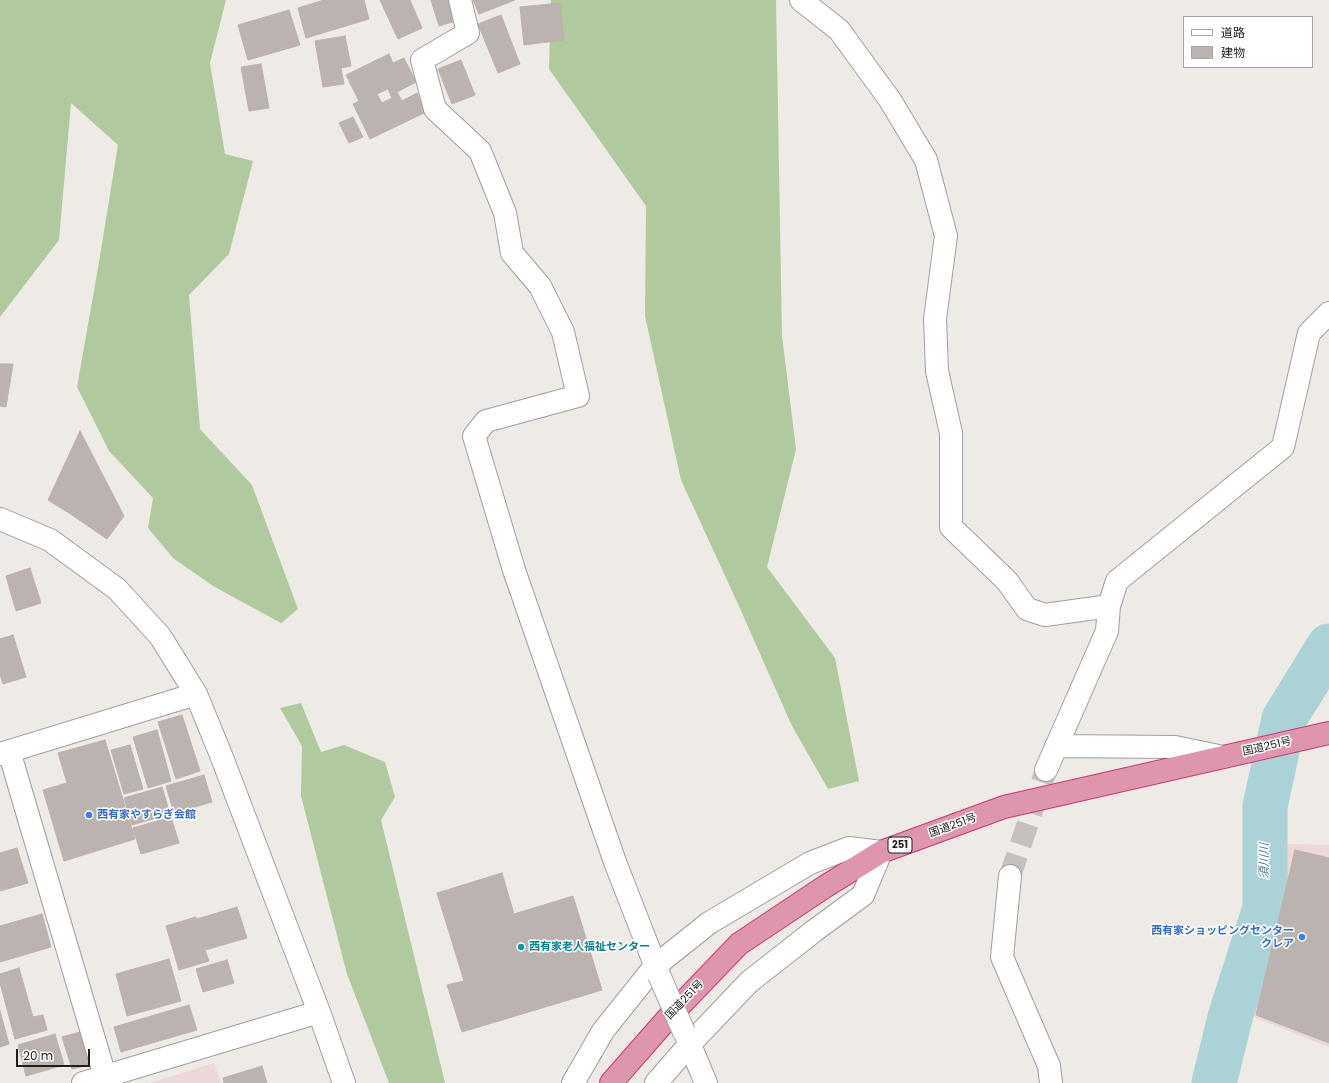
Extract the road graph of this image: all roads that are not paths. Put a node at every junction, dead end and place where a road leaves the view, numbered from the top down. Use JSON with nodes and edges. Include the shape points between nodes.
{"nodes":[{"id":1,"x":460,"y":0,"type":"edge"},
{"id":2,"x":801,"y":0,"type":"edge"},
{"id":3,"x":1329,"y":313,"type":"edge"},
{"id":4,"x":0,"y":519,"type":"edge"},
{"id":5,"x":1109,"y":606,"type":"junction"},
{"id":6,"x":196,"y":694,"type":"junction"},
{"id":7,"x":1329,"y":733,"type":"edge"},
{"id":8,"x":1056,"y":746,"type":"junction"},
{"id":9,"x":5,"y":753,"type":"edge"},
{"id":10,"x":1223,"y":757,"type":"junction"},
{"id":11,"x":1046,"y":770,"type":"tunnel mouth"},
{"id":12,"x":881,"y":852,"type":"junction"},
{"id":13,"x":1010,"y":876,"type":"tunnel mouth"},
{"id":14,"x":657,"y":971,"type":"junction"},
{"id":15,"x":319,"y":1012,"type":"junction"},
{"id":16,"x":687,"y":1038,"type":"junction"},
{"id":17,"x":106,"y":1080,"type":"edge"},
{"id":18,"x":83,"y":1083,"type":"edge"},
{"id":19,"x":344,"y":1083,"type":"edge"},
{"id":20,"x":573,"y":1083,"type":"edge"},
{"id":21,"x":611,"y":1083,"type":"edge"},
{"id":22,"x":656,"y":1083,"type":"edge"},
{"id":23,"x":706,"y":1083,"type":"edge"},
{"id":24,"x":1052,"y":1083,"type":"edge"}],
"edges":[{"from":1,"to":14,"type":"street","via":[[468,33],[422,60],[435,109],[480,150],[505,213],[512,253],[540,286],[563,332],[578,396],[486,421],[474,436],[517,578],[615,862]]},
{"from":2,"to":5,"type":"street","via":[[839,30],[890,100],[926,160],[946,236],[935,319],[936,371],[951,433],[951,527],[1007,581],[1027,610],[1045,615]]},
{"from":3,"to":5,"type":"street","via":[[1309,333],[1283,447],[1117,581]]},
{"from":4,"to":6,"type":"street","via":[[50,540],[117,589],[160,636]]},
{"from":5,"to":8,"type":"street","via":[[1107,631]]},
{"from":6,"to":9,"type":"street"},
{"from":6,"to":15,"type":"street"},
{"from":7,"to":10,"type":"highway","name":"国道251号","number":"251"},
{"from":8,"to":10,"type":"street","via":[[1175,747]]},
{"from":8,"to":11,"type":"street"},
{"from":9,"to":17,"type":"street"},
{"from":10,"to":12,"type":"highway","name":"国道251号","number":"251","via":[[1004,807]]},
{"from":12,"to":14,"type":"street","via":[[849,848],[810,863],[710,923]]},
{"from":12,"to":16,"type":"street","via":[[863,895],[749,982]]},
{"from":12,"to":21,"type":"highway","name":"国道251号","number":"251","via":[[739,944],[668,1018]]},
{"from":13,"to":24,"type":"street","via":[[1002,957],[1049,1066]]},
{"from":14,"to":16,"type":"street","bridge":true},
{"from":14,"to":20,"type":"street","via":[[604,1031]]},
{"from":15,"to":17,"type":"street"},
{"from":15,"to":19,"type":"street"},
{"from":16,"to":22,"type":"street"},
{"from":16,"to":23,"type":"street"},
{"from":17,"to":18,"type":"street"}]}
